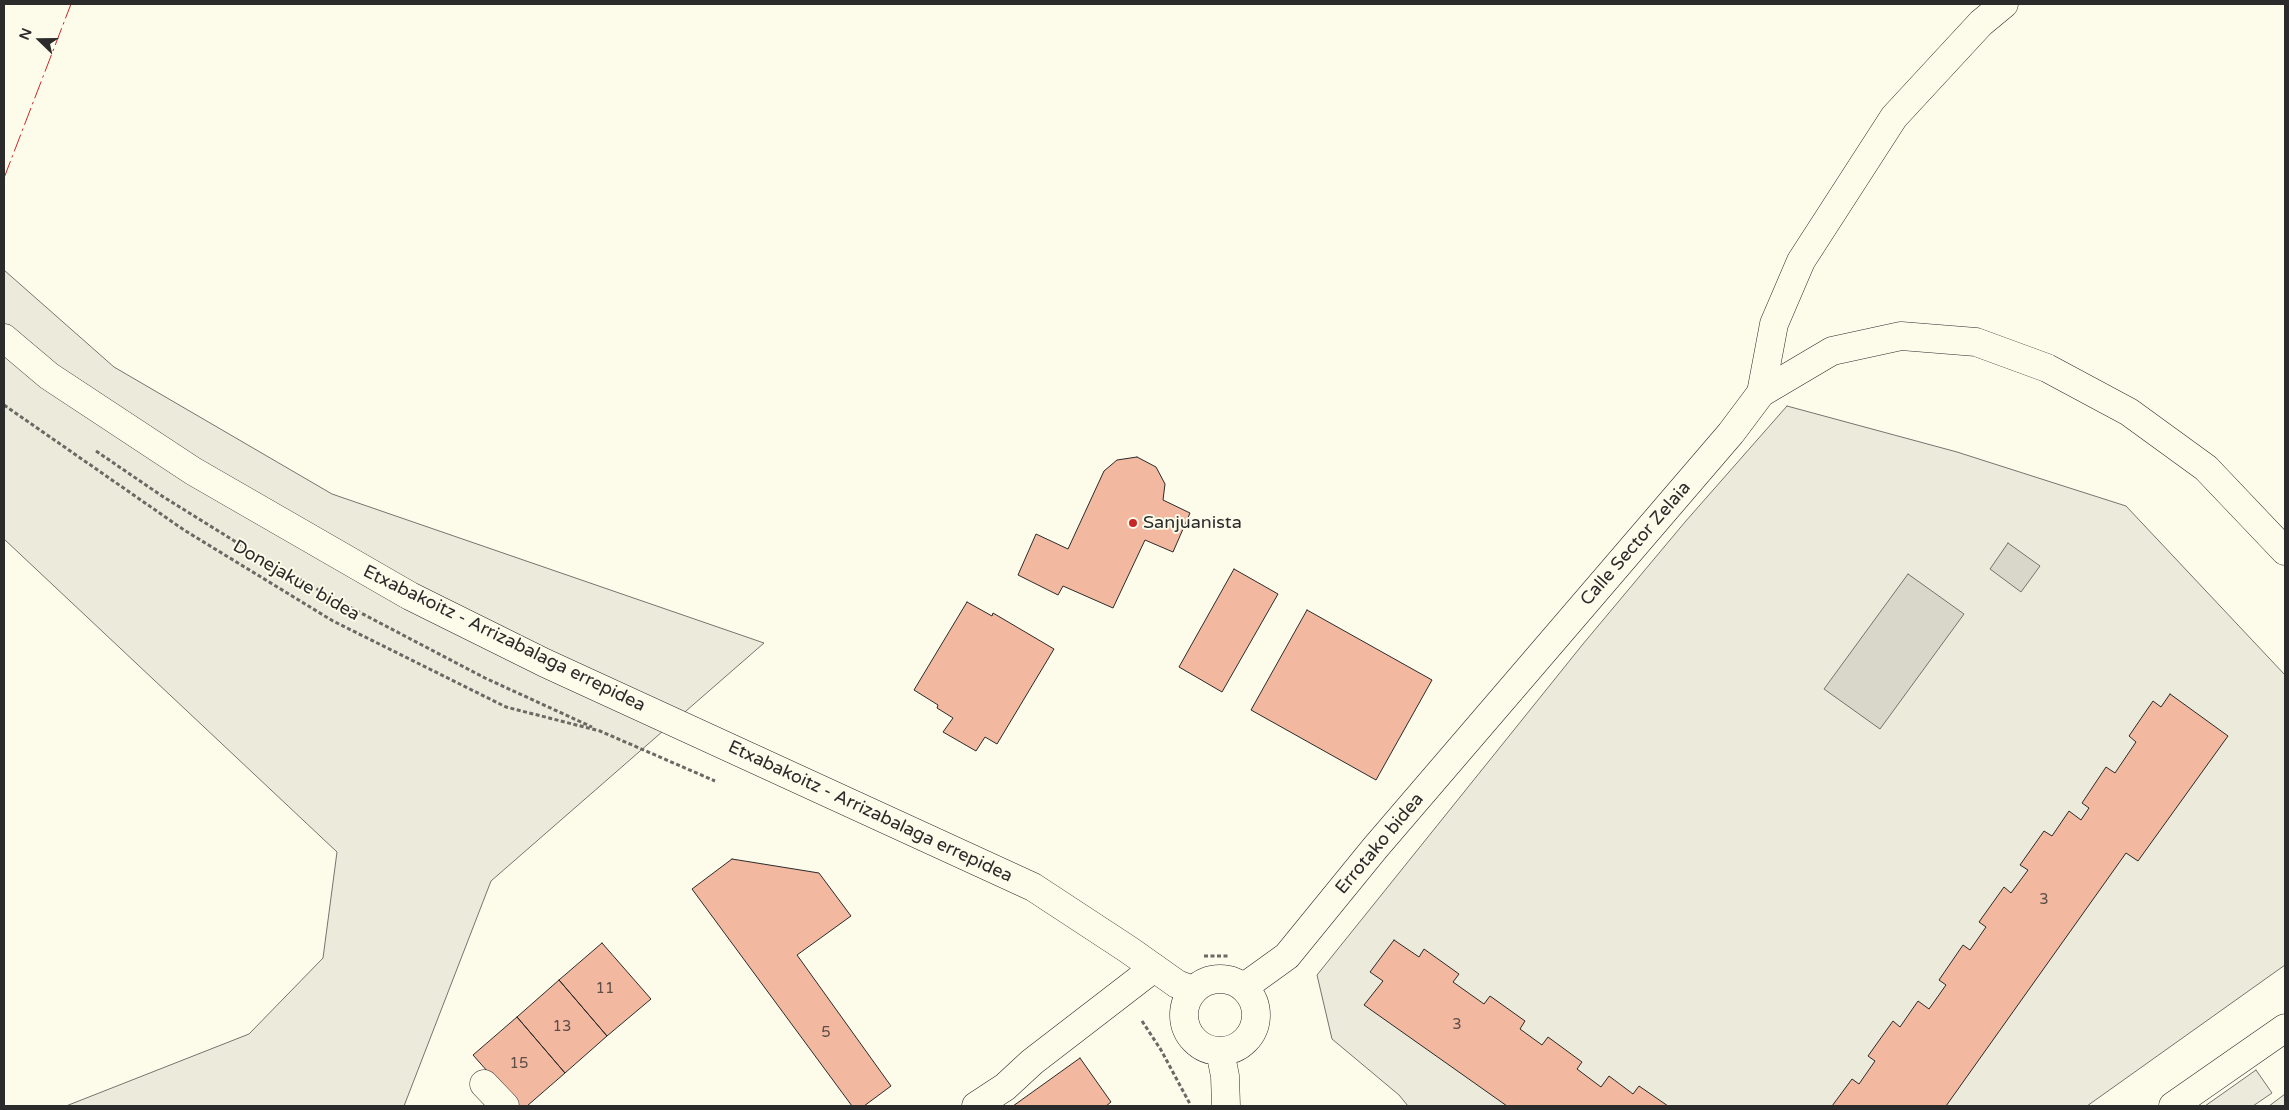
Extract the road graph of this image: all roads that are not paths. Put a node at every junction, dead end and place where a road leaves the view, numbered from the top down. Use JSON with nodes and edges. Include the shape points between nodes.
{"nodes":[{"id":1,"x":2004,"y":4,"type":"edge"},
{"id":2,"x":4,"y":338,"type":"edge"},
{"id":3,"x":1761,"y":393,"type":"junction"},
{"id":4,"x":2285,"y":552,"type":"edge"},
{"id":5,"x":1509,"y":693,"type":"joint"},
{"id":6,"x":1154,"y":968,"type":"junction"},
{"id":7,"x":1244,"y":987,"type":"junction"},
{"id":8,"x":1193,"y":990,"type":"junction"},
{"id":9,"x":2284,"y":1044,"type":"edge"},
{"id":10,"x":1220,"y":1051,"type":"junction"},
{"id":11,"x":484,"y":1084,"type":"dead end"},
{"id":12,"x":505,"y":1106,"type":"edge"},
{"id":13,"x":976,"y":1106,"type":"edge"},
{"id":14,"x":1226,"y":1106,"type":"edge"},
{"id":15,"x":2173,"y":1106,"type":"edge"}],
"edges":[{"from":1,"to":3,"type":"street","via":[[1980,23],[1894,117],[1801,261],[1774,324]]},
{"from":2,"to":6,"type":"street","name":"Etxabakoitz - Arrizabalaga errepidea","via":[[49,376],[193,471],[410,596],[546,663],[1033,887]]},
{"from":3,"to":4,"type":"street","via":[[1832,351],[1901,336],[1976,342],[2047,368],[2129,412],[2206,468]]},
{"from":3,"to":5,"type":"street","name":"Calle Sector Zelaia","via":[[1731,434]]},
{"from":5,"to":7,"type":"street","name":"Errotako bidea","via":[[1287,956]]},
{"from":6,"to":8,"type":"street","name":"Etxabakoitz - Arrizabalaga errepidea","via":[[1177,984]]},
{"from":6,"to":13,"type":"street","via":[[1032,1062],[1005,1087]]},
{"from":7,"to":8,"type":"street","via":[[1224,979],[1206,981]]},
{"from":7,"to":10,"type":"street","via":[[1254,1004],[1256,1018],[1253,1030],[1235,1048]]},
{"from":8,"to":10,"type":"street","via":[[1184,1010],[1188,1032],[1208,1050]]},
{"from":9,"to":15,"type":"street"},
{"from":10,"to":14,"type":"street"},
{"from":11,"to":12,"type":"street"}]}
